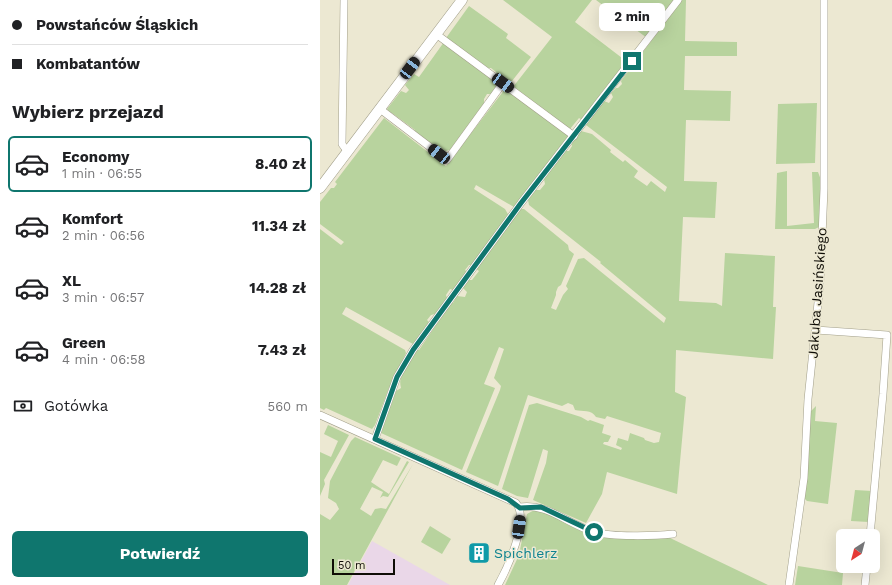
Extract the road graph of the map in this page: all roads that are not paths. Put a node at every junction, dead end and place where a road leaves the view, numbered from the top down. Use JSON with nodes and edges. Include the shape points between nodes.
{"nodes":[{"id":1,"x":344,"y":0,"type":"edge"},
{"id":2,"x":462,"y":0,"type":"edge"},
{"id":3,"x":678,"y":0,"type":"edge"},
{"id":4,"x":824,"y":0,"type":"edge"},
{"id":5,"x":436,"y":34,"type":"junction"},
{"id":6,"x":503,"y":83,"type":"junction"},
{"id":7,"x":380,"y":108,"type":"junction"},
{"id":8,"x":574,"y":136,"type":"junction"},
{"id":9,"x":347,"y":151,"type":"junction"},
{"id":10,"x":320,"y":188,"type":"edge"},
{"id":11,"x":816,"y":330,"type":"junction"},
{"id":12,"x":888,"y":340,"type":"edge"},
{"id":13,"x":320,"y":414,"type":"edge"},
{"id":14,"x":375,"y":439,"type":"junction"},
{"id":15,"x":520,"y":508,"type":"junction"},
{"id":16,"x":871,"y":529,"type":"edge"},
{"id":17,"x":673,"y":534,"type":"dead end"},
{"id":18,"x":866,"y":573,"type":"edge"},
{"id":19,"x":498,"y":585,"type":"edge"},
{"id":20,"x":789,"y":585,"type":"edge"},
{"id":21,"x":864,"y":585,"type":"edge"}],
"edges":[{"from":1,"to":9,"type":"street","via":[[342,144]]},
{"from":2,"to":5,"type":"street"},
{"from":3,"to":8,"type":"street"},
{"from":4,"to":11,"type":"street","name":"Jakuba Jasińskiego","via":[[824,189]]},
{"from":5,"to":6,"type":"street"},
{"from":5,"to":7,"type":"street"},
{"from":6,"to":7,"type":"street","via":[[447,160]]},
{"from":6,"to":8,"type":"street"},
{"from":7,"to":9,"type":"street"},
{"from":8,"to":14,"type":"street","via":[[521,203],[413,350],[397,377]]},
{"from":9,"to":10,"type":"street"},
{"from":11,"to":12,"type":"street"},
{"from":11,"to":20,"type":"street","name":"Jakuba Jasińskiego","via":[[808,399],[804,478]]},
{"from":12,"to":16,"type":"street"},
{"from":13,"to":14,"type":"street"},
{"from":14,"to":15,"type":"street","via":[[508,499]]},
{"from":15,"to":17,"type":"street","via":[[541,507],[594,532]]},
{"from":15,"to":19,"type":"street","via":[[515,545]]},
{"from":18,"to":21,"type":"street"}]}
